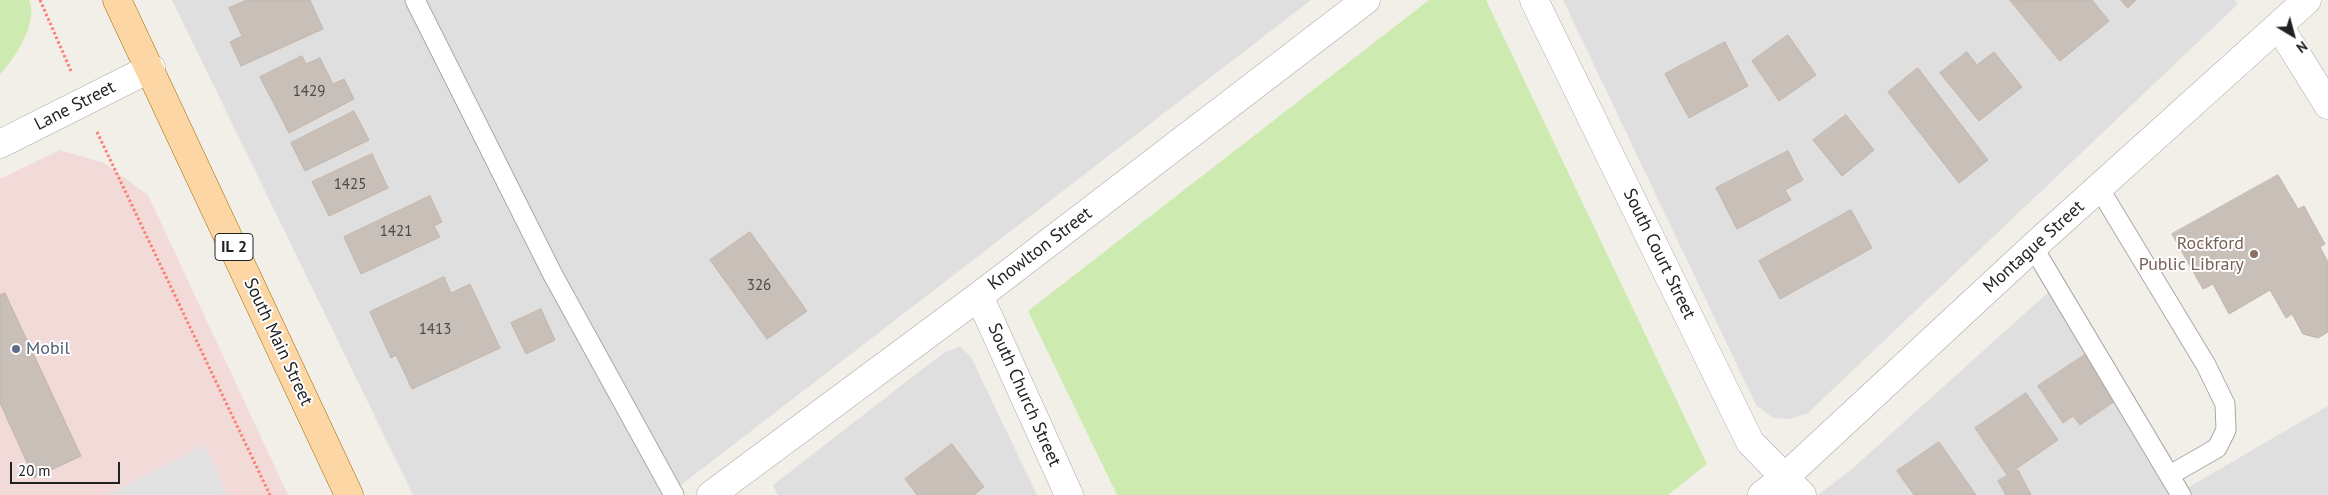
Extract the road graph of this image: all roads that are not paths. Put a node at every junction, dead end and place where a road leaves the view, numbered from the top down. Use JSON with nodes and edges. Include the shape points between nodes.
{"nodes":[{"id":1,"x":118,"y":0,"type":"edge"},
{"id":2,"x":414,"y":0,"type":"edge"},
{"id":3,"x":1366,"y":0,"type":"edge"},
{"id":4,"x":1534,"y":0,"type":"edge"},
{"id":5,"x":2307,"y":0,"type":"edge"},
{"id":6,"x":2279,"y":26,"type":"junction"},
{"id":7,"x":151,"y":68,"type":"junction"},
{"id":8,"x":2328,"y":105,"type":"edge"},
{"id":9,"x":0,"y":144,"type":"edge"},
{"id":10,"x":2099,"y":188,"type":"junction"},
{"id":11,"x":2033,"y":247,"type":"junction"},
{"id":12,"x":979,"y":296,"type":"junction"},
{"id":13,"x":2170,"y":476,"type":"junction"},
{"id":14,"x":1794,"y":486,"type":"edge"},
{"id":15,"x":349,"y":495,"type":"edge"},
{"id":16,"x":674,"y":495,"type":"edge"},
{"id":17,"x":711,"y":495,"type":"edge"},
{"id":18,"x":1069,"y":495,"type":"edge"},
{"id":19,"x":1762,"y":495,"type":"edge"},
{"id":20,"x":2181,"y":495,"type":"edge"}],
"edges":[{"from":1,"to":7,"type":"main road","name":"South Main Street","number":"IL 2"},
{"from":2,"to":16,"type":"lane","via":[[553,275]]},
{"from":3,"to":12,"type":"street","name":"Knowlton Street"},
{"from":4,"to":14,"type":"street","name":"South Court Street","via":[[1750,442]]},
{"from":5,"to":6,"type":"street","name":"Montague Street"},
{"from":6,"to":8,"type":"street"},
{"from":6,"to":10,"type":"street","name":"Montague Street"},
{"from":7,"to":9,"type":"street","name":"Lane Street"},
{"from":7,"to":15,"type":"main road","name":"South Main Street","number":"IL 2"},
{"from":10,"to":11,"type":"street","name":"Montague Street"},
{"from":10,"to":13,"type":"lane","via":[[2206,365],[2225,404],[2226,430],[2217,448]]},
{"from":11,"to":13,"type":"lane"},
{"from":11,"to":14,"type":"street","name":"Montague Street"},
{"from":12,"to":17,"type":"street","name":"Knowlton Street"},
{"from":12,"to":18,"type":"street","name":"South Church Street"},
{"from":13,"to":20,"type":"lane"},
{"from":14,"to":19,"type":"street","name":"Montague Street"}]}
